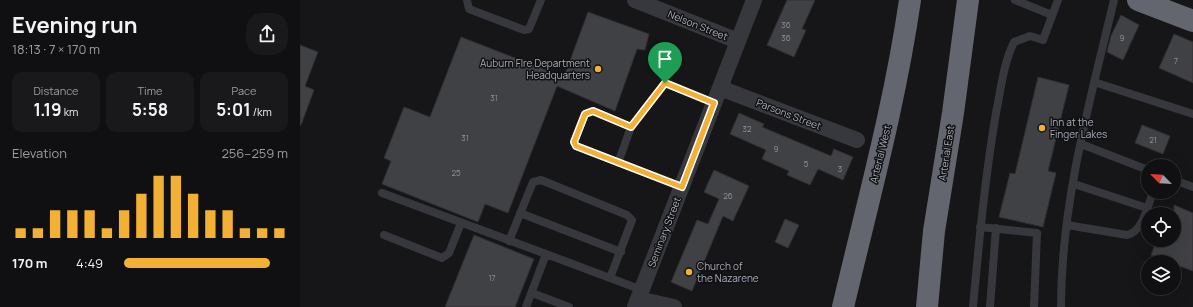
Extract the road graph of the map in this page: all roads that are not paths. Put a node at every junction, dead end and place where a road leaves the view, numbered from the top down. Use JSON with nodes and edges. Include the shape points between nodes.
{"nodes":[{"id":1,"x":467,"y":0,"type":"edge"},
{"id":2,"x":541,"y":0,"type":"edge"},
{"id":3,"x":635,"y":0,"type":"edge"},
{"id":4,"x":754,"y":0,"type":"edge"},
{"id":5,"x":910,"y":0,"type":"edge"},
{"id":6,"x":968,"y":0,"type":"edge"},
{"id":7,"x":1014,"y":0,"type":"edge"},
{"id":8,"x":1058,"y":0,"type":"edge"},
{"id":9,"x":1114,"y":0,"type":"edge"},
{"id":10,"x":1138,"y":0,"type":"edge"},
{"id":11,"x":1052,"y":15,"type":"junction"},
{"id":12,"x":1193,"y":21,"type":"edge"},
{"id":13,"x":738,"y":41,"type":"junction"},
{"id":14,"x":1094,"y":82,"type":"junction"},
{"id":15,"x":717,"y":95,"type":"junction"},
{"id":16,"x":1193,"y":114,"type":"edge"},
{"id":17,"x":631,"y":127,"type":"junction"},
{"id":18,"x":857,"y":140,"type":"dead end"},
{"id":19,"x":1081,"y":144,"type":"junction"},
{"id":20,"x":618,"y":163,"type":"junction"},
{"id":21,"x":1141,"y":167,"type":"edge"},
{"id":22,"x":1181,"y":183,"type":"edge"},
{"id":23,"x":1074,"y":184,"type":"junction"},
{"id":24,"x":682,"y":187,"type":"junction"},
{"id":25,"x":1193,"y":187,"type":"edge"},
{"id":26,"x":382,"y":193,"type":"dead end"},
{"id":27,"x":1144,"y":207,"type":"edge"},
{"id":28,"x":520,"y":213,"type":"junction"},
{"id":29,"x":461,"y":223,"type":"junction"},
{"id":30,"x":1141,"y":223,"type":"edge"},
{"id":31,"x":1066,"y":225,"type":"junction"},
{"id":32,"x":980,"y":227,"type":"junction"},
{"id":33,"x":996,"y":228,"type":"junction"},
{"id":34,"x":384,"y":235,"type":"dead end"},
{"id":35,"x":509,"y":241,"type":"junction"},
{"id":36,"x":620,"y":252,"type":"junction"},
{"id":37,"x":546,"y":254,"type":"junction"},
{"id":38,"x":610,"y":278,"type":"junction"},
{"id":39,"x":532,"y":293,"type":"junction"},
{"id":40,"x":638,"y":299,"type":"edge"},
{"id":41,"x":526,"y":307,"type":"edge"},
{"id":42,"x":569,"y":307,"type":"edge"},
{"id":43,"x":674,"y":307,"type":"edge"},
{"id":44,"x":843,"y":307,"type":"edge"},
{"id":45,"x":927,"y":307,"type":"edge"},
{"id":46,"x":973,"y":307,"type":"edge"},
{"id":47,"x":990,"y":307,"type":"edge"},
{"id":48,"x":1034,"y":307,"type":"edge"},
{"id":49,"x":1061,"y":307,"type":"edge"}],
"edges":[{"from":1,"to":2,"type":"lane","via":[[469,9],[524,30],[529,29]]},
{"from":3,"to":13,"type":"street","name":"Nelson Street"},
{"from":4,"to":13,"type":"street","name":"Seminary Street"},
{"from":5,"to":44,"type":"highway","name":"Arterial West","via":[[903,50],[889,116]]},
{"from":6,"to":45,"type":"highway","name":"Arterial East","via":[[934,231]]},
{"from":7,"to":11,"type":"lane"},
{"from":8,"to":11,"type":"lane"},
{"from":9,"to":14,"type":"lane"},
{"from":10,"to":12,"type":"highway"},
{"from":11,"to":32,"type":"lane","via":[[1043,40],[1030,36],[1014,42],[1006,58]]},
{"from":13,"to":15,"type":"street","name":"Seminary Street"},
{"from":14,"to":16,"type":"lane"},
{"from":14,"to":19,"type":"lane"},
{"from":15,"to":17,"type":"lane","via":[[665,83]]},
{"from":15,"to":18,"type":"street","name":"Parsons Street"},
{"from":15,"to":24,"type":"street","name":"Seminary Street"},
{"from":17,"to":20,"type":"lane"},
{"from":17,"to":20,"type":"lane","via":[[593,111],[585,114],[574,142],[576,146]]},
{"from":19,"to":21,"type":"lane"},
{"from":19,"to":23,"type":"lane"},
{"from":20,"to":24,"type":"lane"},
{"from":22,"to":25,"type":"lane"},
{"from":23,"to":27,"type":"lane"},
{"from":23,"to":31,"type":"lane"},
{"from":24,"to":40,"type":"street","name":"Seminary Street"},
{"from":26,"to":29,"type":"lane"},
{"from":28,"to":35,"type":"lane"},
{"from":28,"to":36,"type":"lane"},
{"from":28,"to":36,"type":"lane","via":[[533,182],[541,180],[627,215],[632,220]]},
{"from":29,"to":34,"type":"lane","via":[[449,252],[442,258]]},
{"from":29,"to":35,"type":"lane"},
{"from":30,"to":31,"type":"lane","via":[[1133,234],[1127,235]]},
{"from":31,"to":49,"type":"lane"},
{"from":32,"to":33,"type":"lane"},
{"from":32,"to":46,"type":"lane"},
{"from":33,"to":47,"type":"lane"},
{"from":33,"to":48,"type":"lane","via":[[1037,233]]},
{"from":35,"to":37,"type":"lane"},
{"from":36,"to":38,"type":"lane"},
{"from":37,"to":38,"type":"lane"},
{"from":37,"to":39,"type":"lane"},
{"from":38,"to":40,"type":"lane"},
{"from":39,"to":41,"type":"lane"},
{"from":39,"to":42,"type":"lane"},
{"from":40,"to":43,"type":"street"}]}
